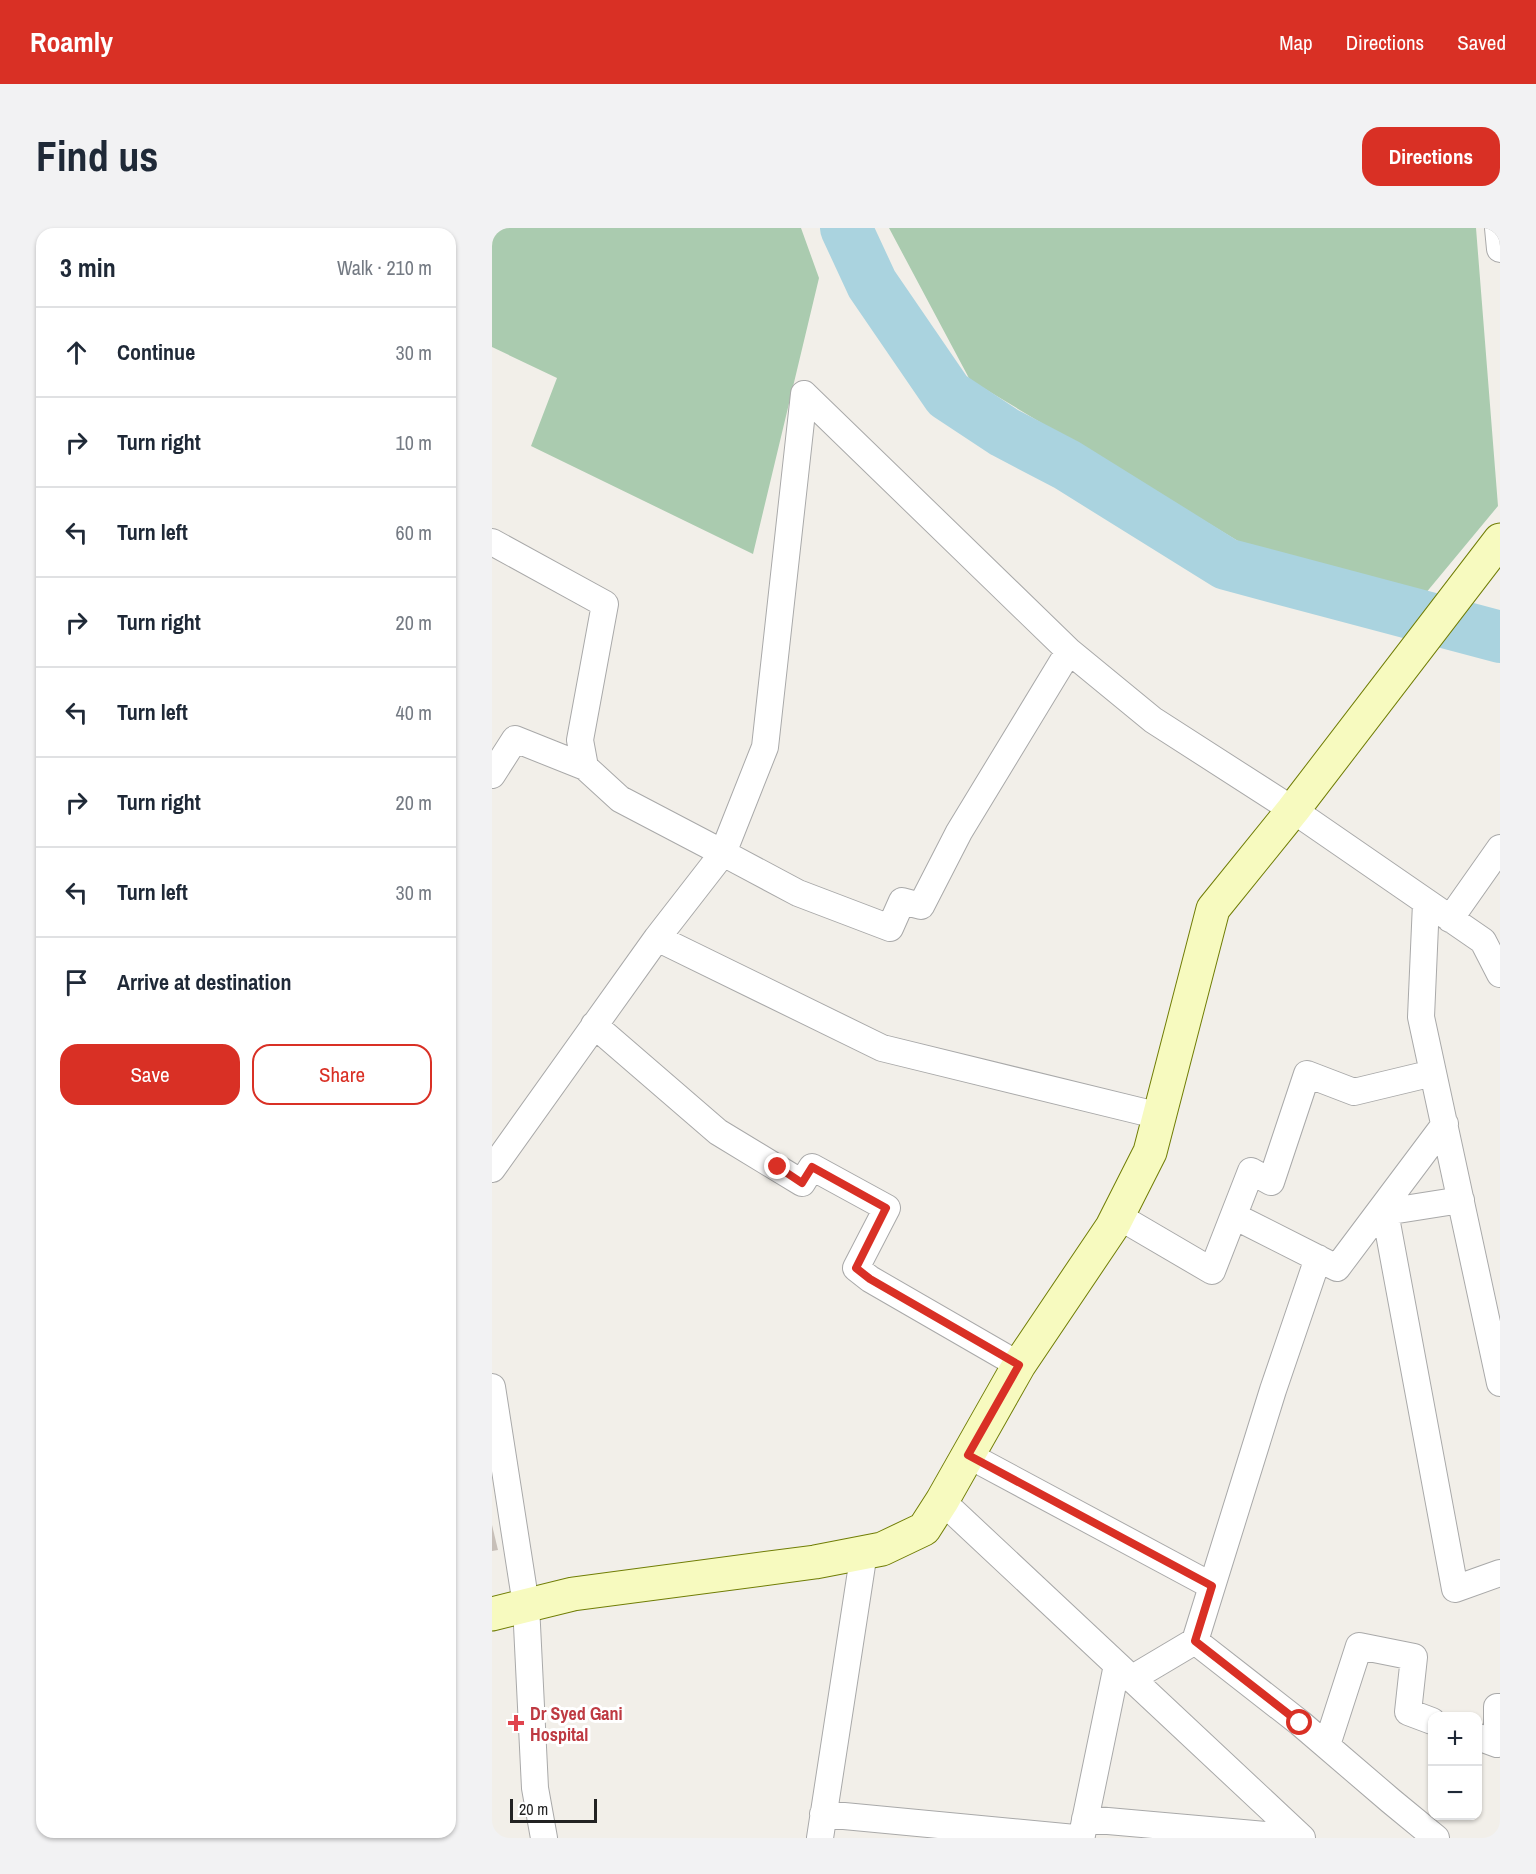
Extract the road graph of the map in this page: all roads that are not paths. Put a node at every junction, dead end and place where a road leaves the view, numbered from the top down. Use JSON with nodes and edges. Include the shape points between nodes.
{"nodes":[{"id":1,"x":1498,"y":228,"type":"edge"},
{"id":2,"x":1500,"y":249,"type":"edge"},
{"id":3,"x":1500,"y":540,"type":"edge"},
{"id":4,"x":492,"y":542,"type":"edge"},
{"id":5,"x":1069,"y":651,"type":"junction"},
{"id":6,"x":585,"y":767,"type":"junction"},
{"id":7,"x":492,"y":775,"type":"edge"},
{"id":8,"x":1293,"y":810,"type":"junction"},
{"id":9,"x":1500,"y":848,"type":"edge"},
{"id":10,"x":723,"y":854,"type":"junction"},
{"id":11,"x":1426,"y":903,"type":"junction"},
{"id":12,"x":1450,"y":919,"type":"junction"},
{"id":13,"x":657,"y":938,"type":"junction"},
{"id":14,"x":1492,"y":940,"type":"edge"},
{"id":15,"x":1500,"y":974,"type":"edge"},
{"id":16,"x":594,"y":1024,"type":"junction"},
{"id":17,"x":1433,"y":1073,"type":"junction"},
{"id":18,"x":1160,"y":1116,"type":"junction"},
{"id":19,"x":1444,"y":1124,"type":"junction"},
{"id":20,"x":492,"y":1169,"type":"edge"},
{"id":21,"x":1461,"y":1200,"type":"junction"},
{"id":22,"x":1118,"y":1216,"type":"junction"},
{"id":23,"x":1234,"y":1216,"type":"junction"},
{"id":24,"x":1318,"y":1258,"type":"junction"},
{"id":25,"x":1019,"y":1365,"type":"junction"},
{"id":26,"x":1500,"y":1383,"type":"edge"},
{"id":27,"x":492,"y":1387,"type":"edge"},
{"id":28,"x":968,"y":1455,"type":"junction"},
{"id":29,"x":942,"y":1501,"type":"junction"},
{"id":30,"x":864,"y":1552,"type":"junction"},
{"id":31,"x":1500,"y":1573,"type":"edge"},
{"id":32,"x":1212,"y":1586,"type":"junction"},
{"id":33,"x":526,"y":1605,"type":"junction"},
{"id":34,"x":492,"y":1614,"type":"edge"},
{"id":35,"x":1195,"y":1641,"type":"junction"},
{"id":36,"x":1124,"y":1672,"type":"junction"},
{"id":37,"x":1500,"y":1707,"type":"edge"},
{"id":38,"x":1428,"y":1720,"type":"edge"},
{"id":39,"x":1482,"y":1738,"type":"edge"},
{"id":40,"x":1326,"y":1745,"type":"junction"},
{"id":41,"x":821,"y":1826,"type":"edge"},
{"id":42,"x":1081,"y":1832,"type":"edge"},
{"id":43,"x":544,"y":1838,"type":"edge"},
{"id":44,"x":1302,"y":1838,"type":"edge"},
{"id":45,"x":1436,"y":1838,"type":"edge"}],
"edges":[{"from":1,"to":2,"type":"street"},
{"from":3,"to":8,"type":"street"},
{"from":4,"to":6,"type":"street","via":[[604,604],[580,740]]},
{"from":5,"to":8,"type":"street","via":[[1153,720]]},
{"from":5,"to":10,"type":"street","via":[[958,832],[921,906],[902,901],[890,928],[798,893]]},
{"from":5,"to":10,"type":"street","via":[[804,393],[765,747]]},
{"from":6,"to":7,"type":"street","via":[[515,738]]},
{"from":6,"to":10,"type":"street","via":[[620,799]]},
{"from":8,"to":11,"type":"street"},
{"from":8,"to":18,"type":"street","via":[[1213,909]]},
{"from":9,"to":12,"type":"street"},
{"from":10,"to":13,"type":"street"},
{"from":11,"to":12,"type":"street"},
{"from":11,"to":17,"type":"street","via":[[1421,1017]]},
{"from":12,"to":14,"type":"street"},
{"from":13,"to":16,"type":"street"},
{"from":13,"to":18,"type":"street","via":[[882,1048]]},
{"from":14,"to":15,"type":"street"},
{"from":16,"to":20,"type":"street"},
{"from":16,"to":25,"type":"street","via":[[718,1132],[802,1183],[812,1167],[886,1208],[856,1268]]},
{"from":17,"to":19,"type":"street"},
{"from":17,"to":23,"type":"street","via":[[1354,1092],[1307,1074],[1271,1182],[1251,1171]]},
{"from":18,"to":22,"type":"street","via":[[1150,1152]]},
{"from":19,"to":21,"type":"street"},
{"from":19,"to":24,"type":"street","via":[[1337,1268]]},
{"from":21,"to":26,"type":"street"},
{"from":21,"to":31,"type":"street","via":[[1385,1212],[1455,1589]]},
{"from":22,"to":23,"type":"street","via":[[1212,1271]]},
{"from":22,"to":25,"type":"street"},
{"from":23,"to":24,"type":"street"},
{"from":24,"to":32,"type":"street"},
{"from":25,"to":28,"type":"street"},
{"from":27,"to":33,"type":"street"},
{"from":28,"to":29,"type":"street"},
{"from":28,"to":32,"type":"street"},
{"from":29,"to":30,"type":"street","via":[[924,1529],[882,1549]]},
{"from":29,"to":36,"type":"street"},
{"from":30,"to":33,"type":"street","via":[[573,1594]]},
{"from":30,"to":41,"type":"street"},
{"from":32,"to":35,"type":"street"},
{"from":33,"to":34,"type":"street"},
{"from":33,"to":43,"type":"street","via":[[535,1788]]},
{"from":35,"to":36,"type":"street"},
{"from":35,"to":40,"type":"street"},
{"from":36,"to":42,"type":"street"},
{"from":36,"to":44,"type":"street"},
{"from":37,"to":39,"type":"street","via":[[1497,1744]]},
{"from":38,"to":40,"type":"street","via":[[1408,1712],[1414,1656],[1359,1646]]},
{"from":40,"to":45,"type":"street"},
{"from":41,"to":42,"type":"street"},
{"from":42,"to":44,"type":"street"}]}
